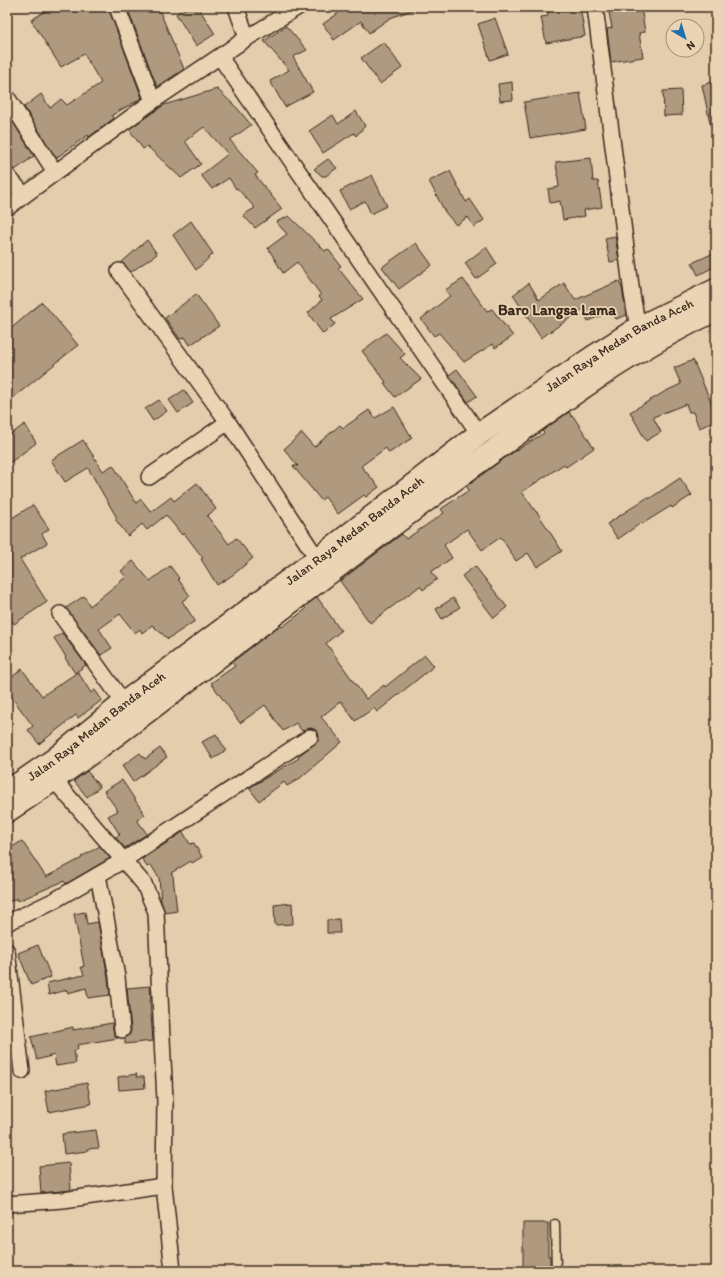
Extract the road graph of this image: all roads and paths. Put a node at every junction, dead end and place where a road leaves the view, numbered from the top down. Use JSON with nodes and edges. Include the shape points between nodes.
{"nodes":[{"id":1,"x":117,"y":7,"type":"edge"},
{"id":2,"x":236,"y":7,"type":"edge"},
{"id":3,"x":298,"y":7,"type":"edge"},
{"id":4,"x":594,"y":7,"type":"edge"},
{"id":5,"x":247,"y":38,"type":"junction"},
{"id":6,"x":220,"y":57,"type":"junction"},
{"id":7,"x":7,"y":97,"type":"edge"},
{"id":8,"x":153,"y":101,"type":"junction"},
{"id":9,"x":55,"y":172,"type":"junction"},
{"id":10,"x":7,"y":175,"type":"edge"},
{"id":11,"x":24,"y":195,"type":"junction"},
{"id":12,"x":7,"y":208,"type":"edge"},
{"id":13,"x":119,"y":271,"type":"dead end"},
{"id":14,"x":716,"y":290,"type":"edge"},
{"id":15,"x":716,"y":310,"type":"edge"},
{"id":16,"x":638,"y":328,"type":"junction"},
{"id":17,"x":523,"y":416,"type":"junction"},
{"id":18,"x":228,"y":422,"type":"junction"},
{"id":19,"x":479,"y":434,"type":"junction"},
{"id":20,"x":148,"y":476,"type":"dead end"},
{"id":21,"x":322,"y":566,"type":"junction"},
{"id":22,"x":60,"y":614,"type":"dead end"},
{"id":23,"x":124,"y":703,"type":"junction"},
{"id":24,"x":310,"y":737,"type":"dead end"},
{"id":25,"x":54,"y":780,"type":"junction"},
{"id":26,"x":7,"y":792,"type":"edge"},
{"id":27,"x":7,"y":810,"type":"edge"},
{"id":28,"x":124,"y":860,"type":"junction"},
{"id":29,"x":98,"y":875,"type":"junction"},
{"id":30,"x":7,"y":923,"type":"edge"},
{"id":31,"x":7,"y":951,"type":"edge"},
{"id":32,"x":122,"y":1030,"type":"dead end"},
{"id":33,"x":22,"y":1071,"type":"dead end"},
{"id":34,"x":164,"y":1186,"type":"junction"},
{"id":35,"x":7,"y":1204,"type":"edge"},
{"id":36,"x":555,"y":1224,"type":"dead end"},
{"id":37,"x":173,"y":1271,"type":"edge"},
{"id":38,"x":556,"y":1271,"type":"edge"}],
"edges":[{"from":1,"to":8,"type":"street"},
{"from":2,"to":5,"type":"street"},
{"from":3,"to":5,"type":"street"},
{"from":4,"to":16,"type":"street"},
{"from":5,"to":6,"type":"street"},
{"from":6,"to":8,"type":"street"},
{"from":6,"to":19,"type":"street"},
{"from":7,"to":9,"type":"street"},
{"from":8,"to":9,"type":"street"},
{"from":9,"to":11,"type":"street"},
{"from":10,"to":11,"type":"street"},
{"from":11,"to":12,"type":"street"},
{"from":13,"to":18,"type":"street"},
{"from":14,"to":16,"type":"highway","name":"Jalan Raya Medan Banda Aceh"},
{"from":15,"to":17,"type":"highway","name":"Jalan Raya Medan Banda Aceh","via":[[647,347],[574,393]]},
{"from":16,"to":17,"type":"highway","name":"Jalan Raya Medan Banda Aceh","via":[[593,357]]},
{"from":17,"to":19,"type":"highway","name":"Jalan Raya Medan Banda Aceh"},
{"from":17,"to":21,"type":"highway","name":"Jalan Raya Medan Banda Aceh"},
{"from":18,"to":20,"type":"street"},
{"from":18,"to":21,"type":"street"},
{"from":19,"to":21,"type":"highway","name":"Jalan Raya Medan Banda Aceh"},
{"from":21,"to":23,"type":"highway","name":"Jalan Raya Medan Banda Aceh"},
{"from":21,"to":25,"type":"highway","name":"Jalan Raya Medan Banda Aceh","via":[[187,682]]},
{"from":22,"to":23,"type":"street"},
{"from":23,"to":26,"type":"highway","name":"Jalan Raya Medan Banda Aceh","via":[[54,759]]},
{"from":24,"to":28,"type":"street"},
{"from":25,"to":27,"type":"highway","name":"Jalan Raya Medan Banda Aceh"},
{"from":25,"to":28,"type":"street"},
{"from":28,"to":29,"type":"street"},
{"from":28,"to":34,"type":"street","via":[[144,884],[156,912],[165,1101]]},
{"from":29,"to":30,"type":"street","via":[[55,900]]},
{"from":29,"to":32,"type":"street","via":[[117,977]]},
{"from":31,"to":33,"type":"street"},
{"from":34,"to":35,"type":"street","via":[[63,1200]]},
{"from":34,"to":37,"type":"street"},
{"from":36,"to":38,"type":"lane"}]}
